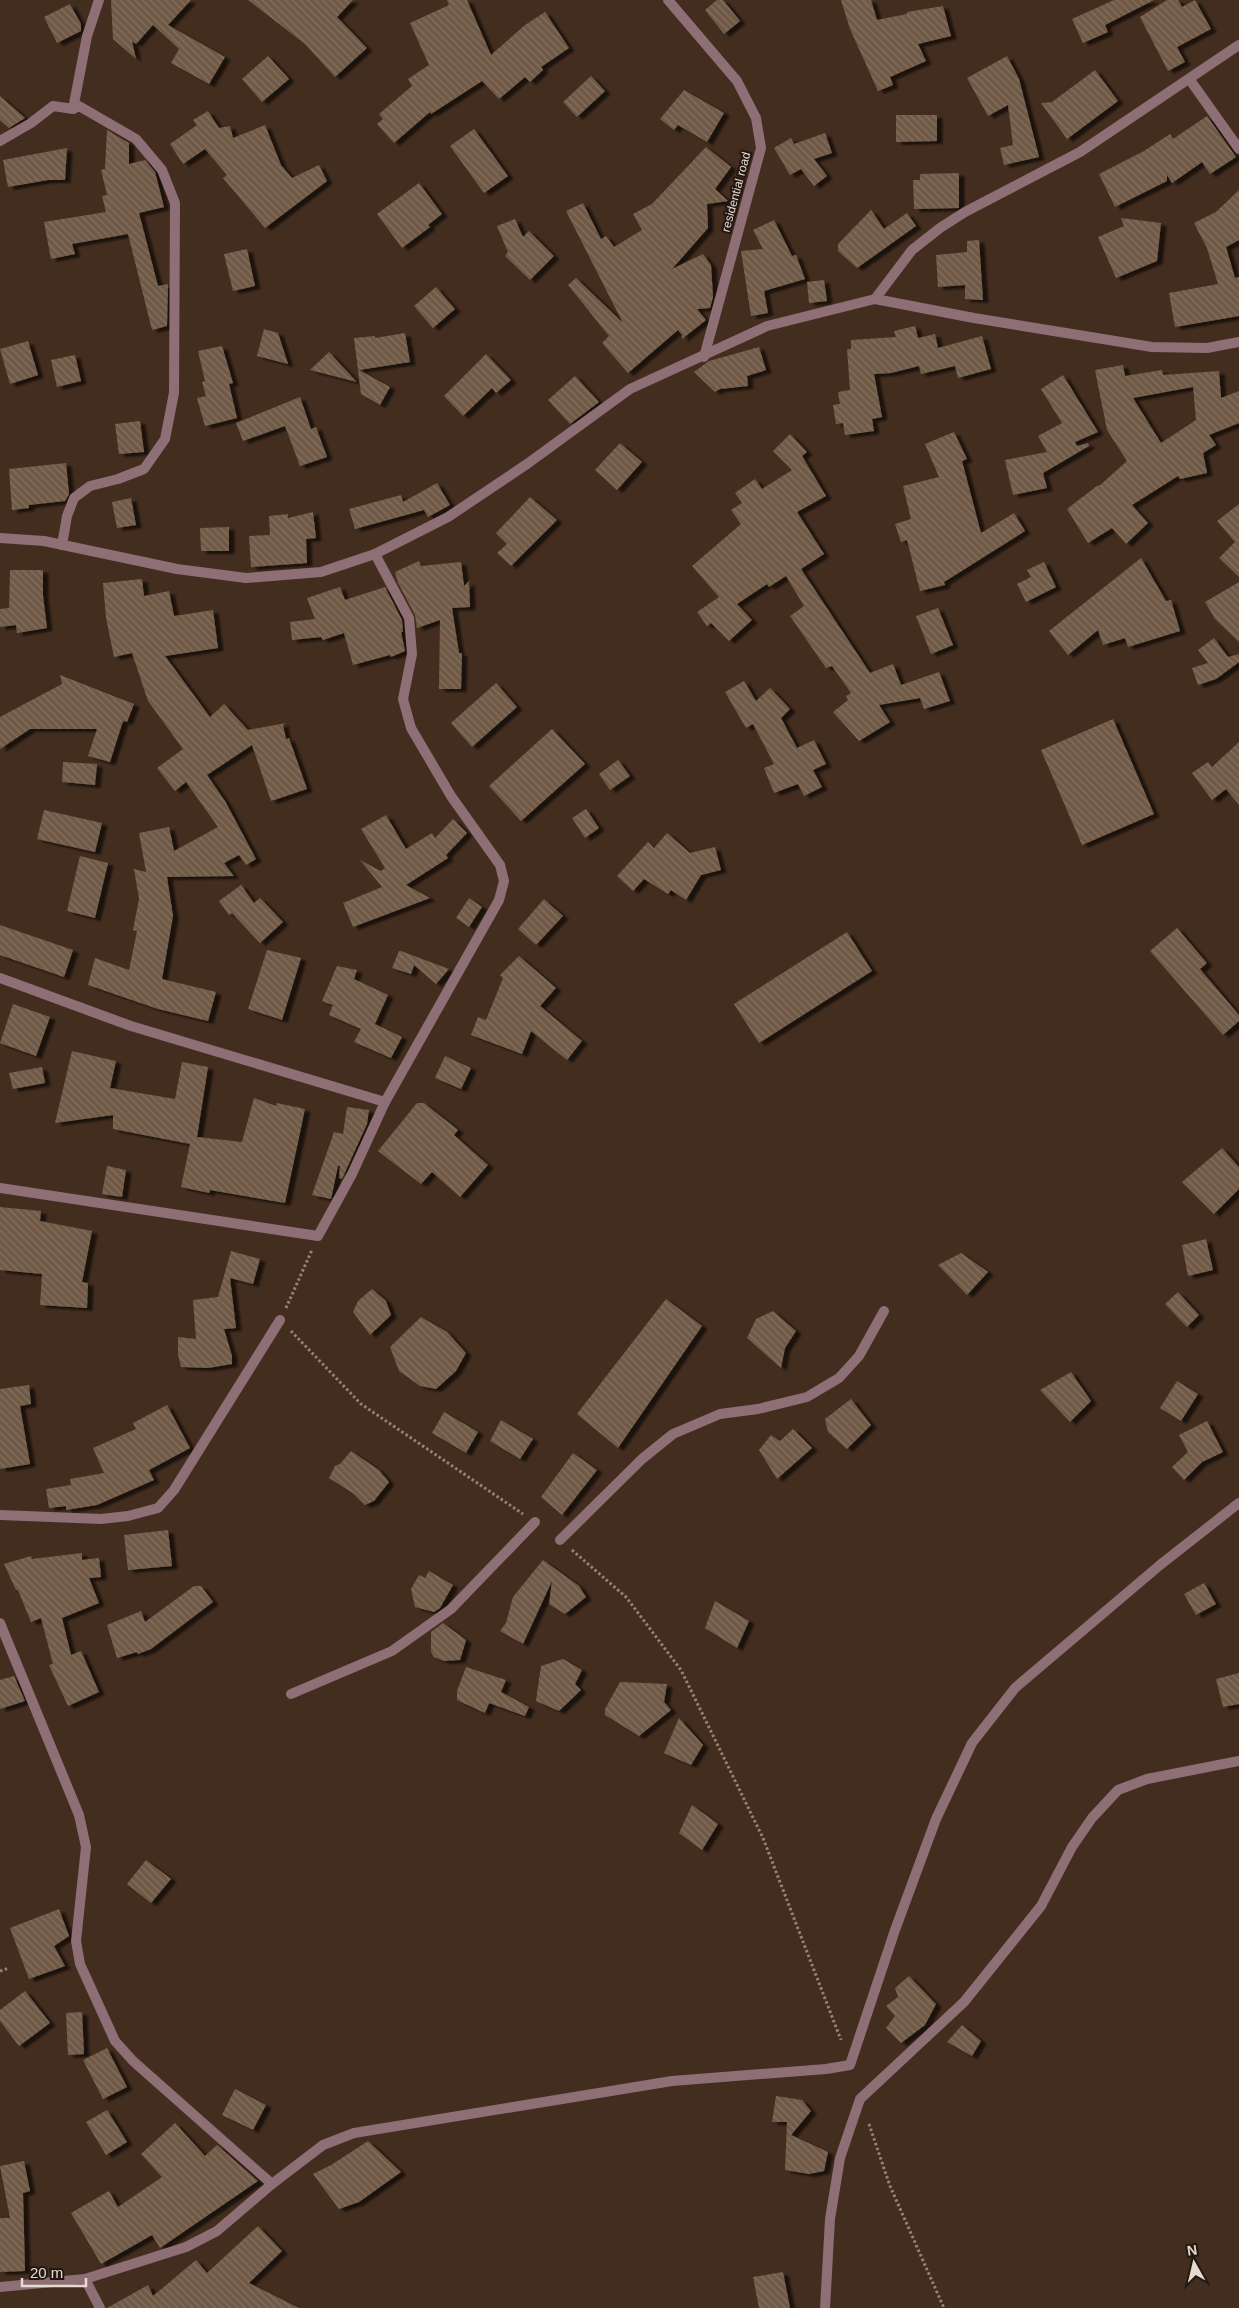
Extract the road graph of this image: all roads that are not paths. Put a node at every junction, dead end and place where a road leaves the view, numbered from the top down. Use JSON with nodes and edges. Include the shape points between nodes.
{"nodes":[{"id":1,"x":99,"y":0,"type":"edge"},
{"id":2,"x":668,"y":0,"type":"edge"},
{"id":3,"x":1239,"y":45,"type":"edge"},
{"id":4,"x":1190,"y":80,"type":"junction"},
{"id":5,"x":73,"y":109,"type":"junction"},
{"id":6,"x":0,"y":141,"type":"edge"},
{"id":7,"x":1239,"y":149,"type":"edge"},
{"id":8,"x":875,"y":299,"type":"junction"},
{"id":9,"x":1239,"y":342,"type":"edge"},
{"id":10,"x":704,"y":357,"type":"junction"},
{"id":11,"x":0,"y":538,"type":"edge"},
{"id":12,"x":62,"y":545,"type":"junction"},
{"id":13,"x":375,"y":554,"type":"junction"},
{"id":14,"x":0,"y":978,"type":"edge"},
{"id":15,"x":385,"y":1102,"type":"junction"},
{"id":16,"x":0,"y":1188,"type":"edge"},
{"id":17,"x":884,"y":1310,"type":"dead end"},
{"id":18,"x":280,"y":1320,"type":"road end"},
{"id":19,"x":1239,"y":1503,"type":"edge"},
{"id":20,"x":0,"y":1515,"type":"edge"},
{"id":21,"x":535,"y":1522,"type":"road end"},
{"id":22,"x":560,"y":1540,"type":"road end"},
{"id":23,"x":0,"y":1622,"type":"edge"},
{"id":24,"x":291,"y":1694,"type":"dead end"},
{"id":25,"x":1239,"y":1761,"type":"edge"},
{"id":26,"x":272,"y":2184,"type":"junction"},
{"id":27,"x":84,"y":2279,"type":"junction"},
{"id":28,"x":0,"y":2287,"type":"edge"},
{"id":29,"x":100,"y":2308,"type":"edge"},
{"id":30,"x":824,"y":2308,"type":"edge"}],
"edges":[{"from":1,"to":5,"type":"street","via":[[87,36]]},
{"from":2,"to":10,"type":"street","name":"residential road","via":[[737,81],[756,118],[761,148]]},
{"from":3,"to":4,"type":"street"},
{"from":4,"to":7,"type":"street"},
{"from":4,"to":8,"type":"street","via":[[1080,152],[940,228],[912,250]]},
{"from":5,"to":6,"type":"street","via":[[53,106],[31,124]]},
{"from":5,"to":12,"type":"street","via":[[80,106],[136,138],[162,170],[175,203],[174,393],[164,439],[144,469],[90,486],[74,498]]},
{"from":8,"to":9,"type":"street","via":[[1152,347],[1207,348]]},
{"from":8,"to":10,"type":"street","via":[[767,326]]},
{"from":10,"to":13,"type":"street","via":[[630,389],[448,517]]},
{"from":11,"to":12,"type":"street"},
{"from":12,"to":13,"type":"street","via":[[177,570],[246,578],[320,572]]},
{"from":13,"to":15,"type":"street","via":[[409,618],[412,654],[404,699],[411,728],[451,796],[500,865],[504,881],[498,900]]},
{"from":14,"to":15,"type":"street","via":[[131,1026]]},
{"from":15,"to":16,"type":"street","via":[[352,1174],[318,1236]]},
{"from":17,"to":22,"type":"street","via":[[859,1356],[839,1378],[807,1398],[720,1414],[673,1434],[642,1459]]},
{"from":18,"to":20,"type":"street","via":[[174,1490],[158,1508],[101,1519]]},
{"from":19,"to":26,"type":"street","via":[[1015,1688],[972,1743],[936,1819],[850,2065],[672,2081],[354,2133],[323,2145]]},
{"from":21,"to":24,"type":"street","via":[[451,1609],[392,1651]]},
{"from":23,"to":26,"type":"street","via":[[79,1815],[86,1847],[76,1941],[80,1964],[115,2040],[133,2061]]},
{"from":25,"to":30,"type":"street","via":[[1147,1779],[1118,1790],[1077,1840],[1041,1906],[964,2002],[860,2098],[840,2158],[830,2219]]},
{"from":26,"to":27,"type":"street","via":[[217,2231],[186,2247]]},
{"from":27,"to":28,"type":"street"},
{"from":27,"to":29,"type":"street"}]}
